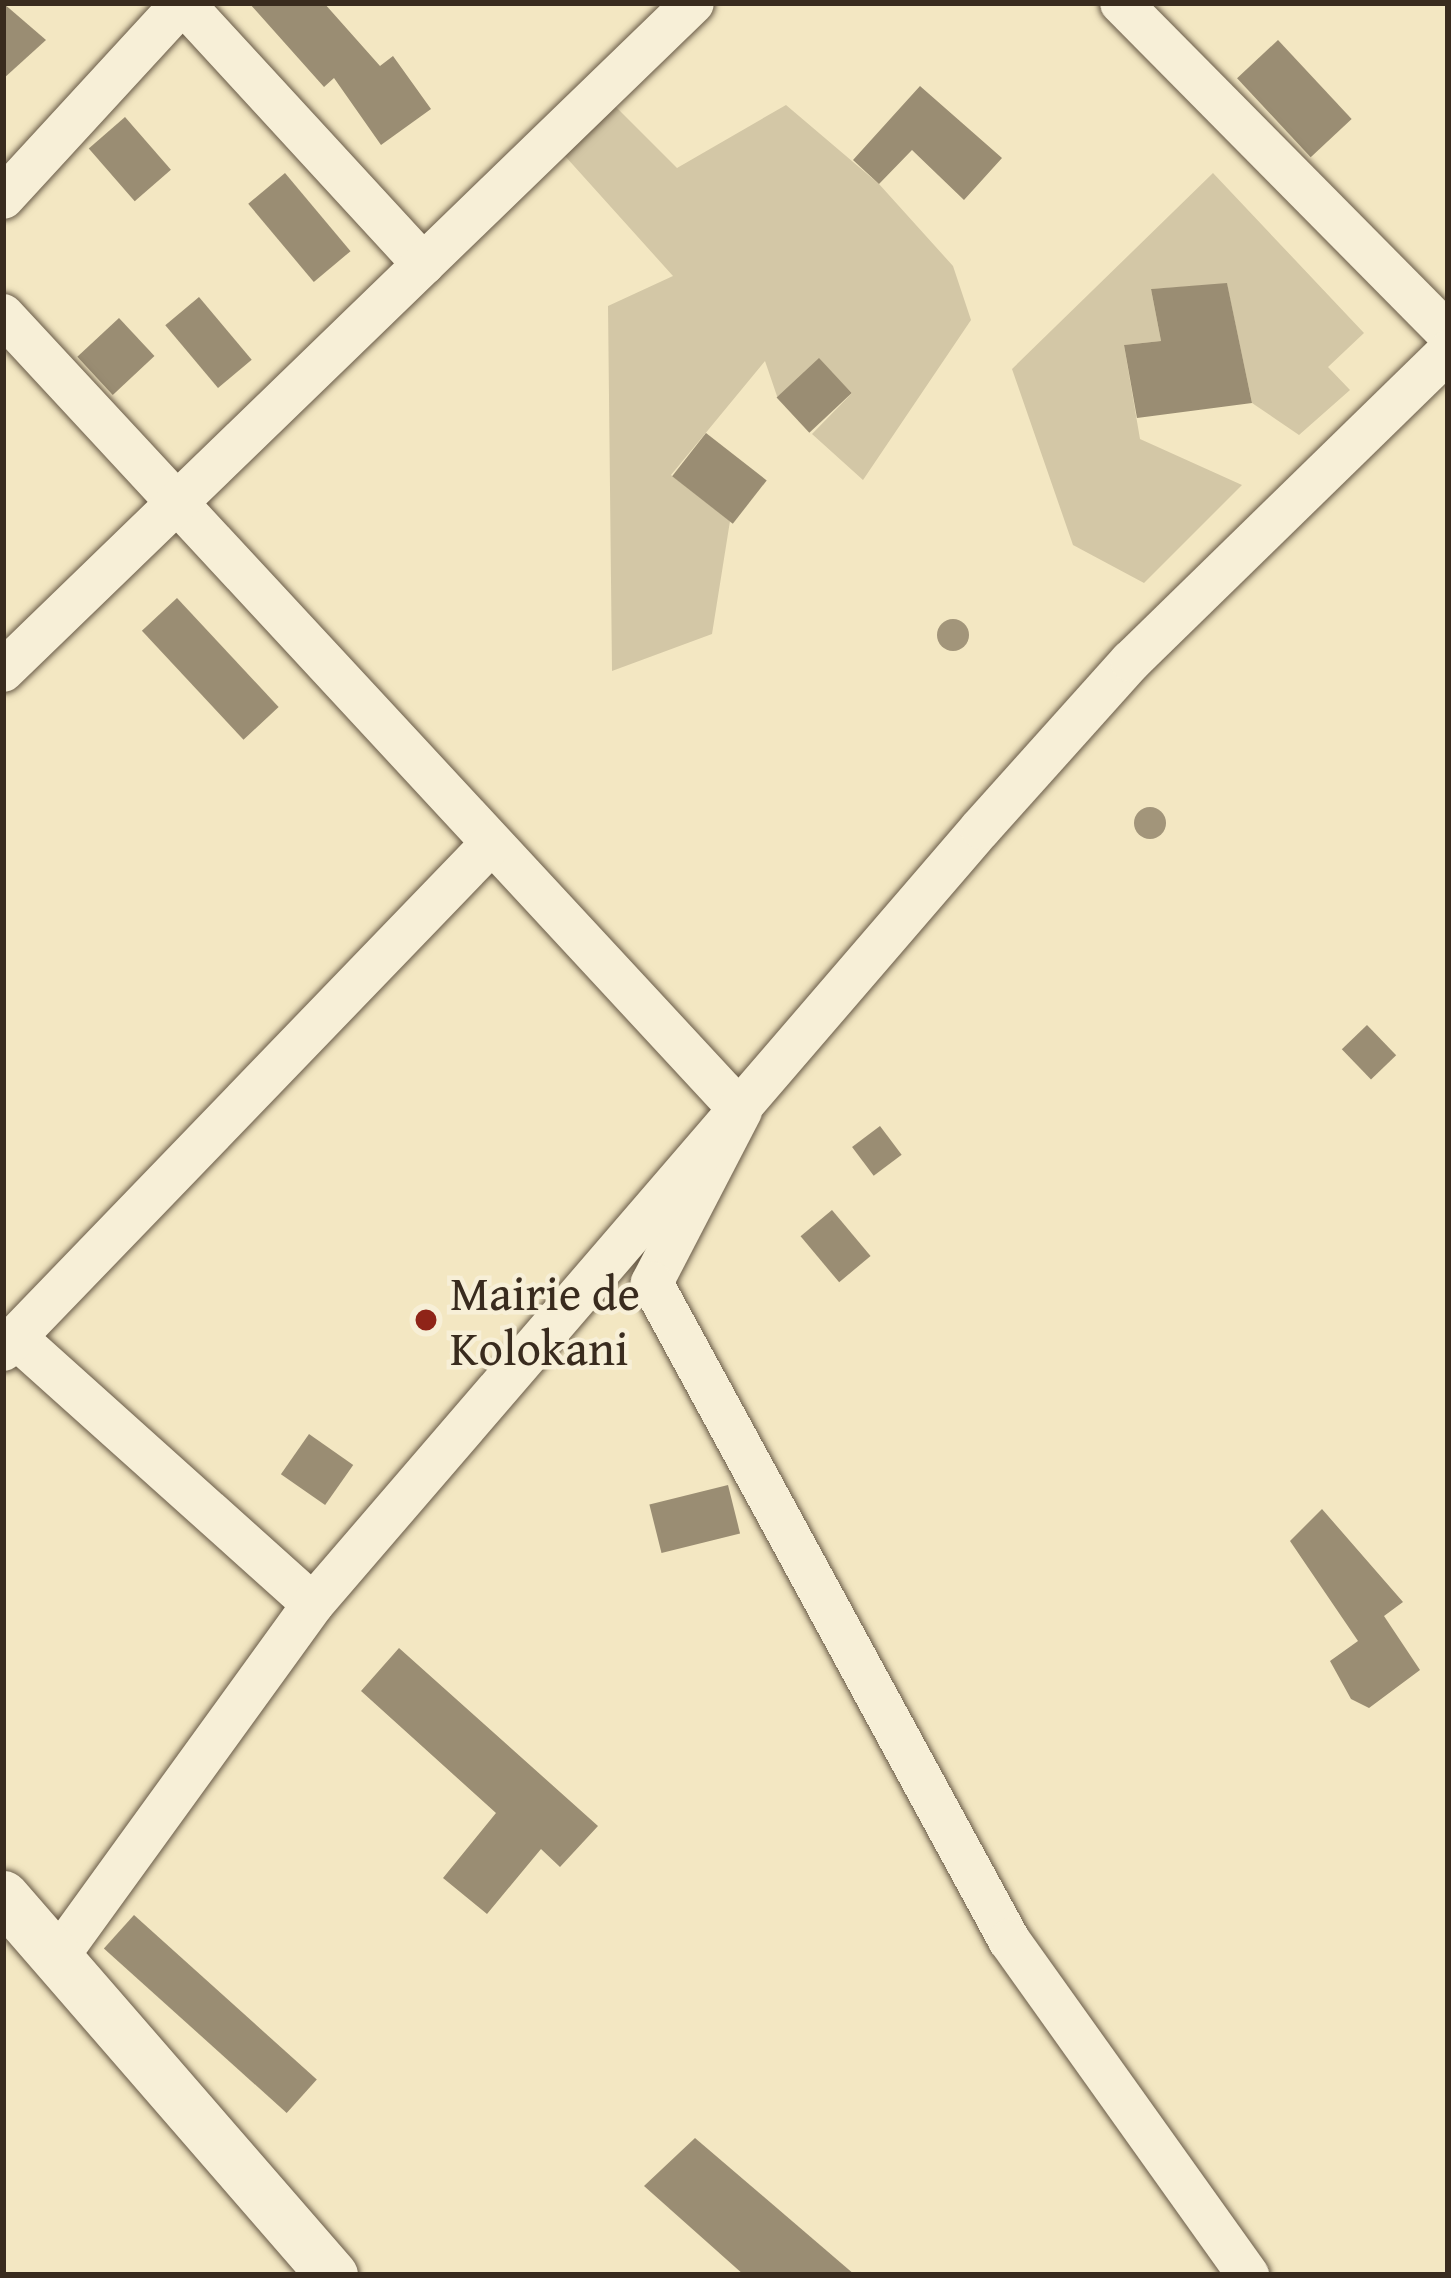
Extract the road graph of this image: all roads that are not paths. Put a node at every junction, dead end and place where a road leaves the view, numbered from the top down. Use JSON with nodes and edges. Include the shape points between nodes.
{"nodes":[{"id":1,"x":182,"y":3,"type":"edge"},
{"id":2,"x":1121,"y":3,"type":"edge"},
{"id":3,"x":678,"y":8,"type":"edge"},
{"id":4,"x":3,"y":198,"type":"edge"},
{"id":5,"x":423,"y":264,"type":"junction"},
{"id":6,"x":3,"y":315,"type":"edge"},
{"id":7,"x":1448,"y":334,"type":"edge"},
{"id":8,"x":1448,"y":352,"type":"edge"},
{"id":9,"x":177,"y":503,"type":"junction"},
{"id":10,"x":3,"y":671,"type":"edge"},
{"id":11,"x":492,"y":843,"type":"junction"},
{"id":12,"x":741,"y":1112,"type":"junction"},
{"id":13,"x":9,"y":1343,"type":"edge"},
{"id":14,"x":314,"y":1604,"type":"junction"},
{"id":15,"x":3,"y":1896,"type":"edge"},
{"id":16,"x":59,"y":1954,"type":"junction"},
{"id":17,"x":332,"y":2275,"type":"edge"},
{"id":18,"x":1248,"y":2275,"type":"edge"}],
"edges":[{"from":1,"to":4,"type":"street"},
{"from":1,"to":5,"type":"street"},
{"from":2,"to":7,"type":"street"},
{"from":3,"to":5,"type":"street"},
{"from":5,"to":9,"type":"street"},
{"from":6,"to":9,"type":"street"},
{"from":8,"to":12,"type":"street","via":[[1131,661]]},
{"from":9,"to":10,"type":"street"},
{"from":9,"to":11,"type":"street"},
{"from":11,"to":12,"type":"street"},
{"from":11,"to":13,"type":"street"},
{"from":12,"to":14,"type":"street"},
{"from":12,"to":18,"type":"street","via":[[652,1283],[1009,1940]]},
{"from":13,"to":14,"type":"street"},
{"from":14,"to":16,"type":"street"},
{"from":15,"to":16,"type":"street"},
{"from":16,"to":17,"type":"street"}]}
